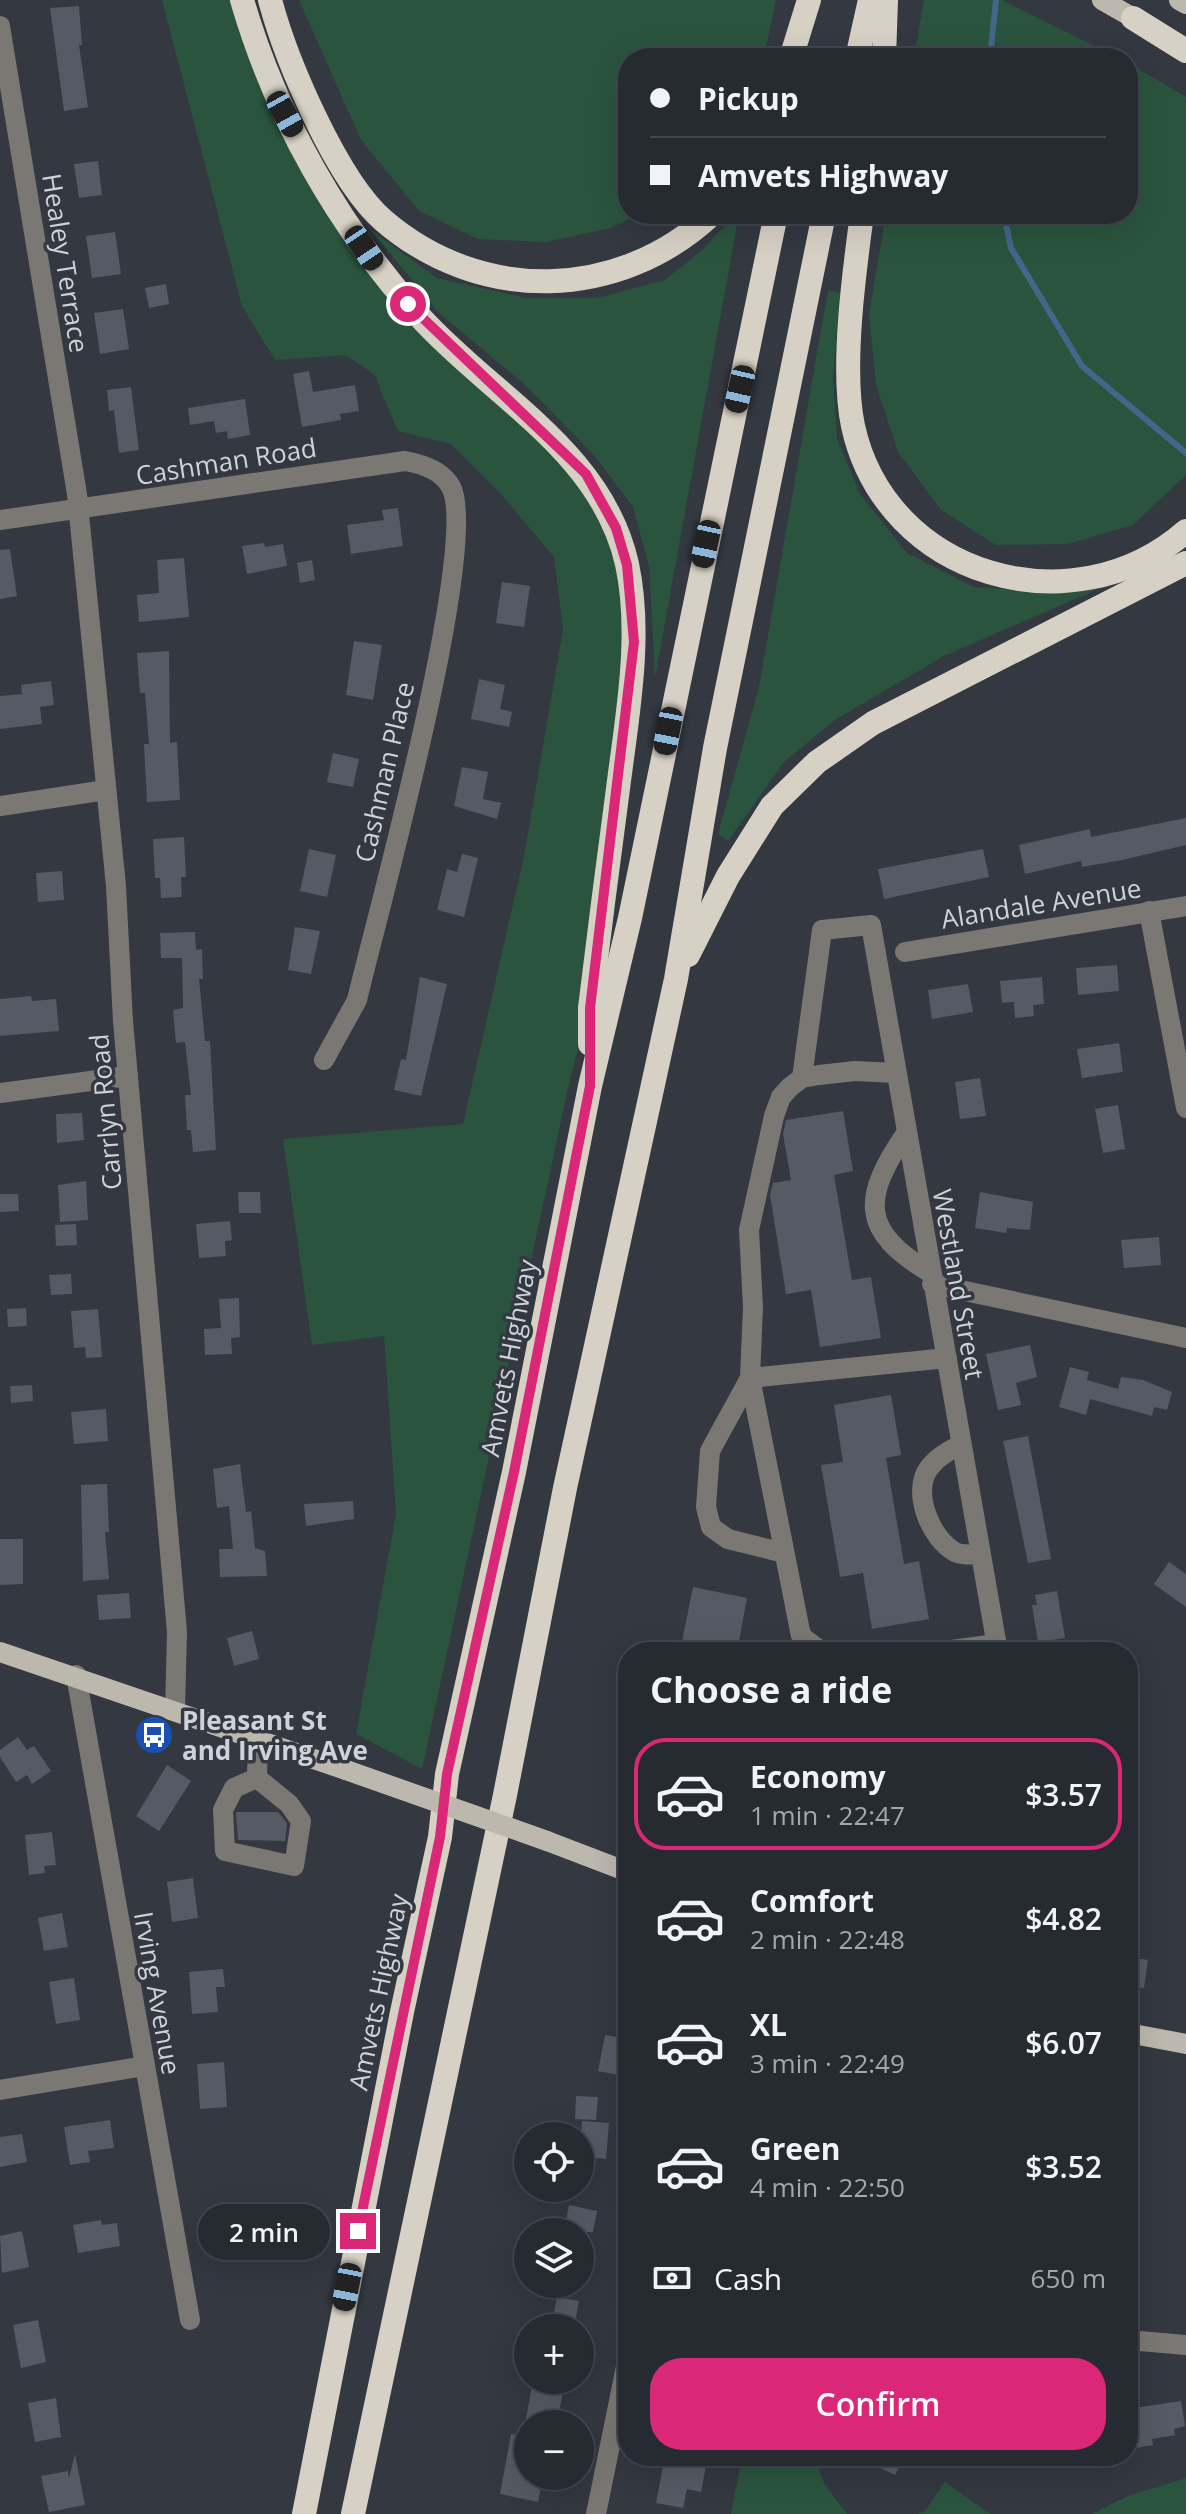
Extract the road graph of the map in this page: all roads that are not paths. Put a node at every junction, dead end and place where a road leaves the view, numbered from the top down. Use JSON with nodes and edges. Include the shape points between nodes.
{"nodes":[{"id":1,"x":242,"y":0,"type":"edge"},
{"id":2,"x":270,"y":0,"type":"edge"},
{"id":3,"x":809,"y":0,"type":"edge"},
{"id":4,"x":818,"y":0,"type":"edge"},
{"id":5,"x":870,"y":0,"type":"edge"},
{"id":6,"x":886,"y":0,"type":"edge"},
{"id":7,"x":1102,"y":0,"type":"edge"},
{"id":8,"x":1179,"y":0,"type":"edge"},
{"id":9,"x":1186,"y":4,"type":"edge"},
{"id":10,"x":1133,"y":18,"type":"joint"},
{"id":11,"x":0,"y":26,"type":"edge"},
{"id":12,"x":794,"y":48,"type":"edge"},
{"id":13,"x":808,"y":48,"type":"edge"},
{"id":14,"x":859,"y":48,"type":"edge"},
{"id":15,"x":884,"y":48,"type":"edge"},
{"id":16,"x":1186,"y":49,"type":"edge"},
{"id":17,"x":701,"y":224,"type":"edge"},
{"id":18,"x":774,"y":224,"type":"edge"},
{"id":19,"x":822,"y":224,"type":"edge"},
{"id":20,"x":861,"y":224,"type":"edge"},
{"id":21,"x":451,"y":488,"type":"joint"},
{"id":22,"x":79,"y":509,"type":"junction"},
{"id":23,"x":0,"y":520,"type":"edge"},
{"id":24,"x":1186,"y":531,"type":"edge"},
{"id":25,"x":1186,"y":563,"type":"edge"},
{"id":26,"x":106,"y":790,"type":"junction"},
{"id":27,"x":0,"y":806,"type":"edge"},
{"id":28,"x":1186,"y":906,"type":"edge"},
{"id":29,"x":1149,"y":911,"type":"junction"},
{"id":30,"x":905,"y":952,"type":"dead end"},
{"id":31,"x":676,"y":979,"type":"junction"},
{"id":32,"x":324,"y":1060,"type":"dead end"},
{"id":33,"x":896,"y":1073,"type":"junction"},
{"id":34,"x":128,"y":1076,"type":"junction"},
{"id":35,"x":802,"y":1078,"type":"junction"},
{"id":36,"x":590,"y":1086,"type":"junction"},
{"id":37,"x":0,"y":1093,"type":"edge"},
{"id":38,"x":1186,"y":1108,"type":"edge"},
{"id":39,"x":907,"y":1132,"type":"junction"},
{"id":40,"x":932,"y":1278,"type":"junction"},
{"id":41,"x":1186,"y":1338,"type":"edge"},
{"id":42,"x":947,"y":1358,"type":"junction"},
{"id":43,"x":750,"y":1378,"type":"junction"},
{"id":44,"x":960,"y":1445,"type":"junction"},
{"id":45,"x":784,"y":1553,"type":"junction"},
{"id":46,"x":980,"y":1554,"type":"junction"},
{"id":47,"x":807,"y":1642,"type":"edge"},
{"id":48,"x":996,"y":1642,"type":"edge"},
{"id":49,"x":0,"y":1652,"type":"edge"},
{"id":50,"x":76,"y":1675,"type":"junction"},
{"id":51,"x":175,"y":1711,"type":"junction"},
{"id":52,"x":258,"y":1740,"type":"junction"},
{"id":53,"x":257,"y":1778,"type":"junction"},
{"id":54,"x":618,"y":1868,"type":"edge"},
{"id":55,"x":1138,"y":2035,"type":"edge"},
{"id":56,"x":1186,"y":2044,"type":"edge"},
{"id":57,"x":145,"y":2066,"type":"junction"},
{"id":58,"x":0,"y":2090,"type":"edge"},
{"id":59,"x":190,"y":2320,"type":"dead end"},
{"id":60,"x":1138,"y":2341,"type":"edge"},
{"id":61,"x":1186,"y":2345,"type":"edge"},
{"id":62,"x":618,"y":2406,"type":"edge"},
{"id":63,"x":304,"y":2514,"type":"edge"},
{"id":64,"x":353,"y":2514,"type":"edge"},
{"id":65,"x":596,"y":2514,"type":"edge"}],
"edges":[{"from":1,"to":36,"type":"highway","via":[[285,114],[336,208],[377,269],[424,321],[586,474],[616,528],[627,565],[634,642],[590,1008]]},
{"from":2,"to":17,"type":"highway","via":[[315,116],[350,177],[382,219],[429,252],[480,274],[547,281],[603,277],[652,258]]},
{"from":3,"to":12,"type":"highway"},
{"from":4,"to":13,"type":"highway"},
{"from":5,"to":14,"type":"highway"},
{"from":6,"to":15,"type":"highway"},
{"from":7,"to":10,"type":"main road"},
{"from":8,"to":9,"type":"main road"},
{"from":10,"to":16,"type":"highway"},
{"from":11,"to":22,"type":"street","name":"Healey Terrace"},
{"from":18,"to":36,"type":"highway","name":"Amvets Highway","via":[[630,918]]},
{"from":19,"to":31,"type":"highway","via":[[715,748]]},
{"from":20,"to":24,"type":"highway","via":[[850,379],[854,427],[865,462],[909,530],[955,561],[993,575],[1030,580],[1072,580],[1116,571],[1167,548]]},
{"from":21,"to":22,"type":"street","name":"Cashman Road","via":[[424,465],[405,461]]},
{"from":21,"to":32,"type":"street","name":"Cashman Place","via":[[458,517],[450,602],[357,1000]]},
{"from":22,"to":23,"type":"street","name":"Cashman Road"},
{"from":22,"to":26,"type":"street","name":"Carrlyn Road"},
{"from":25,"to":31,"type":"highway","via":[[873,723],[817,762],[772,806],[728,876]]},
{"from":26,"to":27,"type":"street"},
{"from":26,"to":34,"type":"street","name":"Carrlyn Road"},
{"from":28,"to":29,"type":"street","name":"Alandale Avenue"},
{"from":29,"to":30,"type":"street","name":"Alandale Avenue"},
{"from":29,"to":38,"type":"street"},
{"from":31,"to":64,"type":"highway"},
{"from":33,"to":35,"type":"street","via":[[855,1071]]},
{"from":33,"to":35,"type":"street","name":"Westland Street","via":[[871,925],[822,930]]},
{"from":33,"to":39,"type":"street","name":"Westland Street"},
{"from":34,"to":37,"type":"street"},
{"from":34,"to":51,"type":"street","name":"Carrlyn Road","via":[[177,1632]]},
{"from":35,"to":43,"type":"street","via":[[781,1097],[774,1116],[749,1230]]},
{"from":36,"to":63,"type":"highway","name":"Amvets Highway","via":[[514,1472],[447,1774],[440,1837]]},
{"from":39,"to":40,"type":"street","name":"Westland Street"},
{"from":39,"to":40,"type":"street","via":[[885,1164],[877,1186],[876,1216],[883,1238]]},
{"from":40,"to":41,"type":"street"},
{"from":40,"to":42,"type":"street","name":"Westland Street"},
{"from":42,"to":43,"type":"street"},
{"from":42,"to":44,"type":"street","name":"Westland Street"},
{"from":43,"to":45,"type":"street"},
{"from":43,"to":45,"type":"street","via":[[710,1451],[706,1507],[711,1527],[728,1539]]},
{"from":44,"to":46,"type":"street","name":"Westland Street"},
{"from":44,"to":46,"type":"street","via":[[927,1469],[925,1508],[943,1543],[957,1554]]},
{"from":45,"to":47,"type":"street","via":[[801,1636]]},
{"from":46,"to":48,"type":"street","name":"Westland Street"},
{"from":49,"to":50,"type":"main road"},
{"from":50,"to":51,"type":"main road"},
{"from":50,"to":57,"type":"street","name":"Irving Avenue"},
{"from":51,"to":52,"type":"main road"},
{"from":52,"to":53,"type":"street"},
{"from":52,"to":54,"type":"main road","bridge":true},
{"from":53,"to":53,"type":"street","via":[[301,1821],[294,1866],[225,1851],[223,1810],[234,1788]]},
{"from":55,"to":56,"type":"main road"},
{"from":57,"to":58,"type":"street"},
{"from":57,"to":59,"type":"street","name":"Irving Avenue"},
{"from":60,"to":61,"type":"street"},
{"from":62,"to":65,"type":"street"}]}
